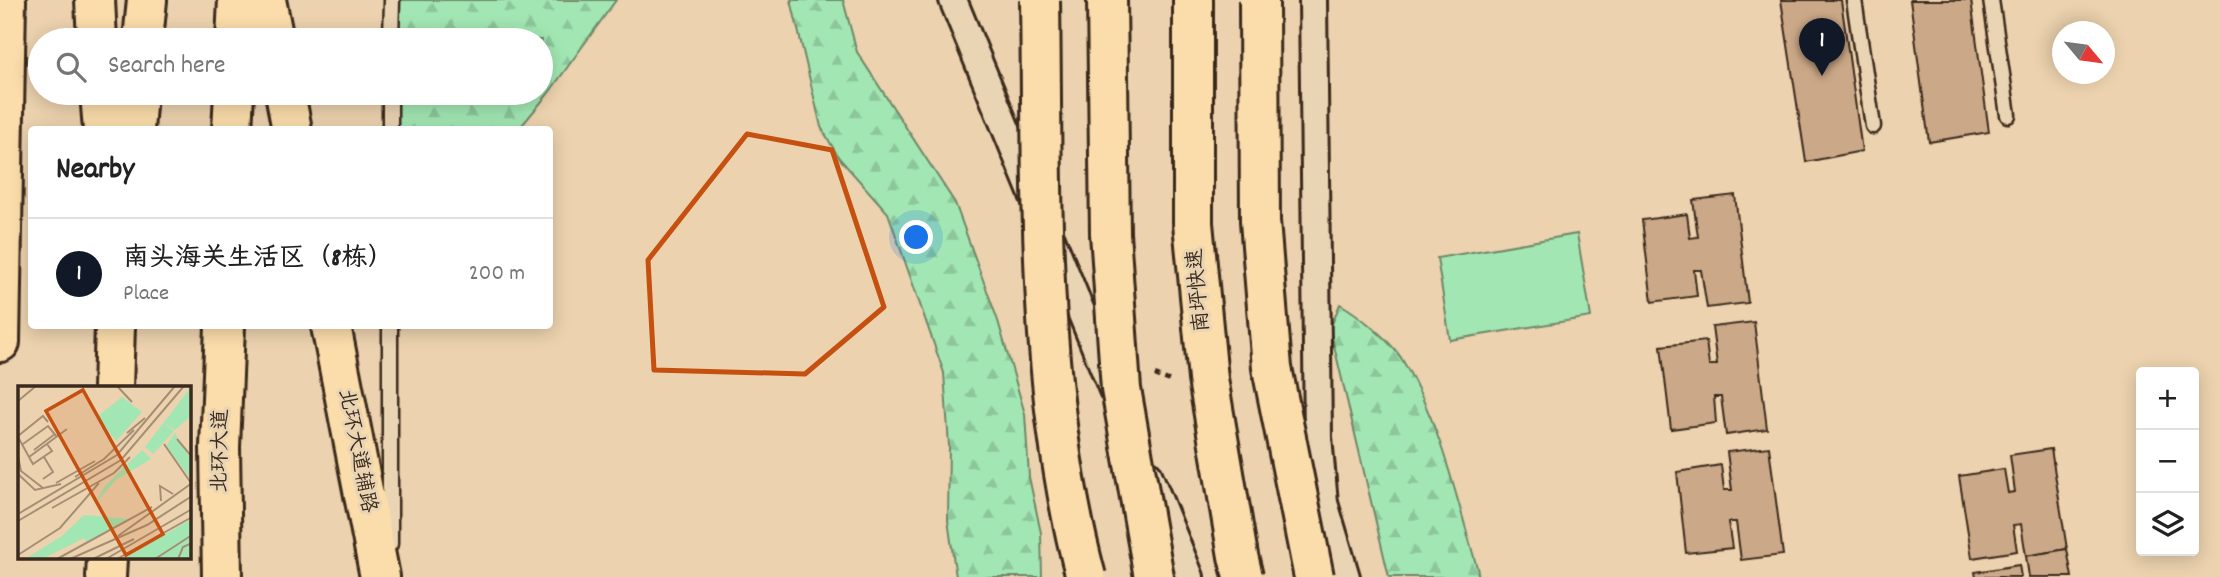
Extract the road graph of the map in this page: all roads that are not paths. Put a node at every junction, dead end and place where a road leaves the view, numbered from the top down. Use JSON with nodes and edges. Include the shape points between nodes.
{"nodes":[{"id":1,"x":6,"y":0,"type":"edge"},
{"id":2,"x":95,"y":0,"type":"edge"},
{"id":3,"x":146,"y":0,"type":"edge"},
{"id":4,"x":238,"y":0,"type":"edge"},
{"id":5,"x":266,"y":0,"type":"edge"},
{"id":6,"x":393,"y":0,"type":"edge"},
{"id":7,"x":953,"y":0,"type":"edge"},
{"id":8,"x":1040,"y":0,"type":"edge"},
{"id":9,"x":1107,"y":0,"type":"edge"},
{"id":10,"x":1193,"y":0,"type":"edge"},
{"id":11,"x":1259,"y":0,"type":"edge"},
{"id":12,"x":1313,"y":0,"type":"edge"},
{"id":13,"x":1854,"y":0,"type":"edge"},
{"id":14,"x":1991,"y":0,"type":"edge"},
{"id":15,"x":96,"y":28,"type":"edge"},
{"id":16,"x":144,"y":28,"type":"edge"},
{"id":17,"x":237,"y":28,"type":"edge"},
{"id":18,"x":272,"y":28,"type":"edge"},
{"id":19,"x":392,"y":28,"type":"edge"},
{"id":20,"x":101,"y":105,"type":"edge"},
{"id":21,"x":136,"y":105,"type":"edge"},
{"id":22,"x":233,"y":105,"type":"edge"},
{"id":23,"x":287,"y":105,"type":"edge"},
{"id":24,"x":390,"y":105,"type":"edge"},
{"id":25,"x":2008,"y":115,"type":"dead end"},
{"id":26,"x":103,"y":126,"type":"edge"},
{"id":27,"x":134,"y":126,"type":"edge"},
{"id":28,"x":232,"y":126,"type":"edge"},
{"id":29,"x":291,"y":126,"type":"edge"},
{"id":30,"x":390,"y":126,"type":"edge"},
{"id":31,"x":1873,"y":126,"type":"dead end"},
{"id":32,"x":115,"y":329,"type":"edge"},
{"id":33,"x":225,"y":329,"type":"edge"},
{"id":34,"x":332,"y":329,"type":"edge"},
{"id":35,"x":390,"y":329,"type":"edge"},
{"id":36,"x":0,"y":342,"type":"edge"},
{"id":37,"x":113,"y":386,"type":"edge"},
{"id":38,"x":222,"y":577,"type":"edge"},
{"id":39,"x":380,"y":577,"type":"edge"},
{"id":40,"x":390,"y":577,"type":"edge"},
{"id":41,"x":1086,"y":577,"type":"edge"},
{"id":42,"x":1154,"y":577,"type":"edge"},
{"id":43,"x":1190,"y":577,"type":"edge"},
{"id":44,"x":1243,"y":577,"type":"edge"},
{"id":45,"x":1314,"y":577,"type":"edge"},
{"id":46,"x":1346,"y":577,"type":"edge"}],
"edges":[{"from":1,"to":36,"type":"main road"},
{"from":2,"to":15,"type":"main road"},
{"from":3,"to":16,"type":"main road"},
{"from":4,"to":17,"type":"main road"},
{"from":5,"to":18,"type":"main road"},
{"from":6,"to":19,"type":"lane"},
{"from":7,"to":43,"type":"street"},
{"from":8,"to":41,"type":"main road","bridge":true,"via":[[1044,234],[1053,395],[1070,518]]},
{"from":9,"to":42,"type":"main road","bridge":true,"via":[[1110,233],[1121,389]]},
{"from":10,"to":44,"type":"main road","name":"南坪快速","bridge":true,"via":[[1193,223],[1208,379]]},
{"from":11,"to":45,"type":"main road","bridge":true,"via":[[1260,221],[1272,368]]},
{"from":12,"to":46,"type":"street","via":[[1318,437],[1324,503]]},
{"from":13,"to":31,"type":"lane"},
{"from":14,"to":25,"type":"lane"},
{"from":20,"to":26,"type":"main road"},
{"from":21,"to":27,"type":"main road"},
{"from":22,"to":28,"type":"main road"},
{"from":23,"to":29,"type":"main road"},
{"from":24,"to":30,"type":"lane"},
{"from":32,"to":37,"type":"main road"},
{"from":33,"to":38,"type":"main road","name":"北环大道","via":[[220,447]]},
{"from":34,"to":39,"type":"main road","name":"北环大道辅路"},
{"from":35,"to":40,"type":"lane","name":"北环大道辅路"}]}
